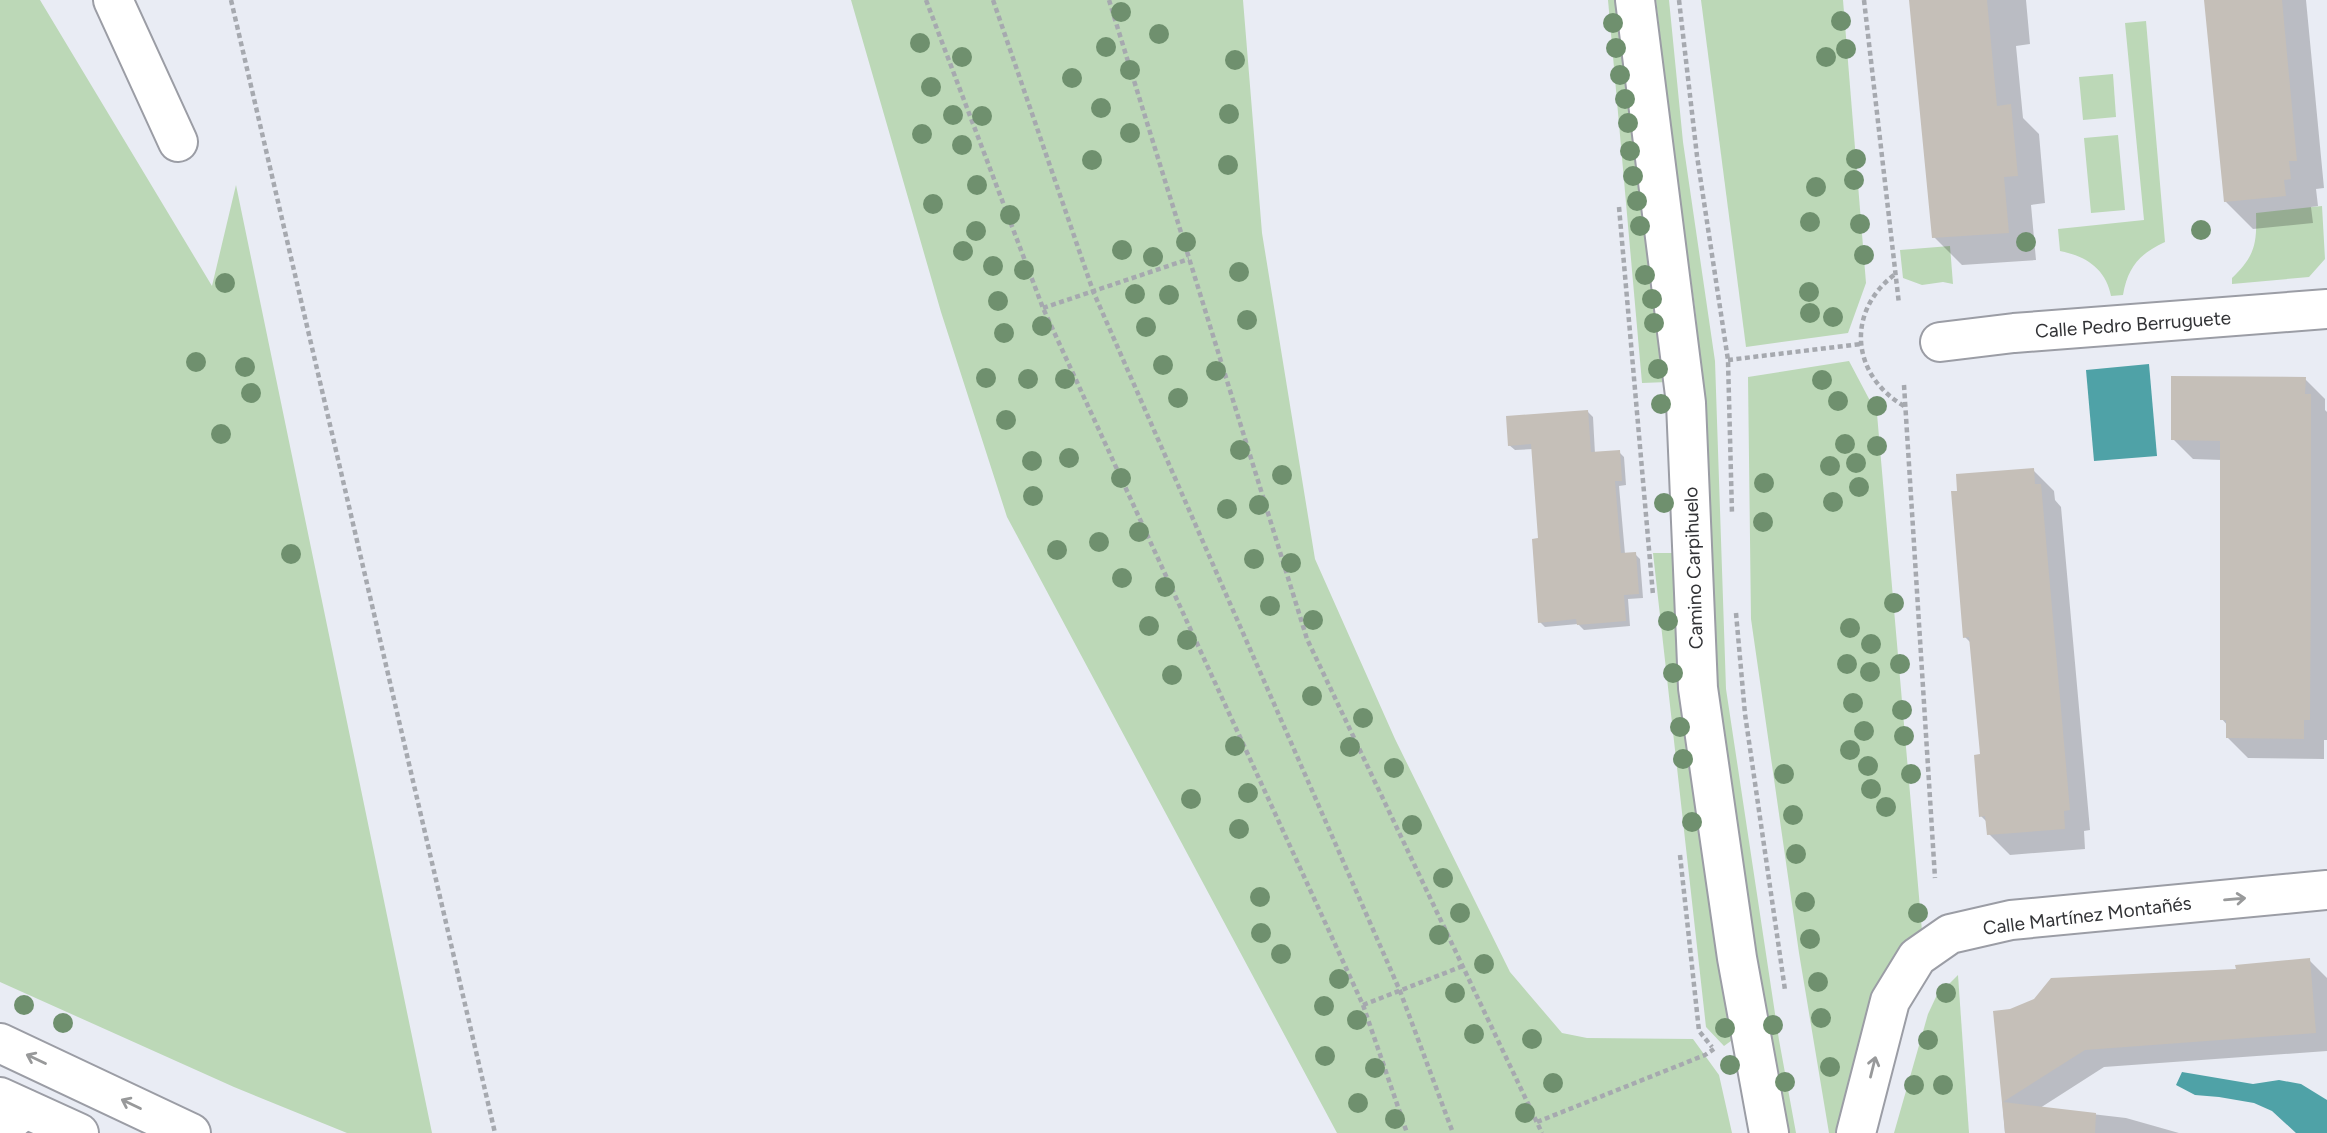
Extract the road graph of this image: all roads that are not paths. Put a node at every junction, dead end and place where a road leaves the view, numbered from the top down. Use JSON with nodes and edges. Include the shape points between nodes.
{"nodes":[{"id":1,"x":113,"y":0,"type":"edge"},
{"id":2,"x":1635,"y":0,"type":"edge"},
{"id":3,"x":178,"y":142,"type":"dead end"},
{"id":4,"x":2327,"y":309,"type":"edge"},
{"id":5,"x":1940,"y":342,"type":"dead end"},
{"id":6,"x":2327,"y":890,"type":"edge"},
{"id":7,"x":0,"y":1043,"type":"edge"},
{"id":8,"x":8,"y":1112,"type":"edge"},
{"id":9,"x":79,"y":1133,"type":"edge"},
{"id":10,"x":191,"y":1133,"type":"edge"},
{"id":11,"x":1769,"y":1133,"type":"edge"},
{"id":12,"x":1856,"y":1133,"type":"edge"}],
"edges":[{"from":1,"to":3,"type":"street"},
{"from":2,"to":11,"type":"street","name":"Camino Carpihuelo","via":[[1686,404],[1698,688],[1737,958]]},
{"from":4,"to":5,"type":"street","name":"Calle Pedro Berruguete"},
{"from":12,"to":6,"type":"street","name":"Calle Martínez Montañés","one_way":true,"via":[[1890,1001],[1916,957],[1950,934],[2011,920]]},
{"from":10,"to":7,"type":"street","one_way":true},
{"from":8,"to":9,"type":"street"}]}
